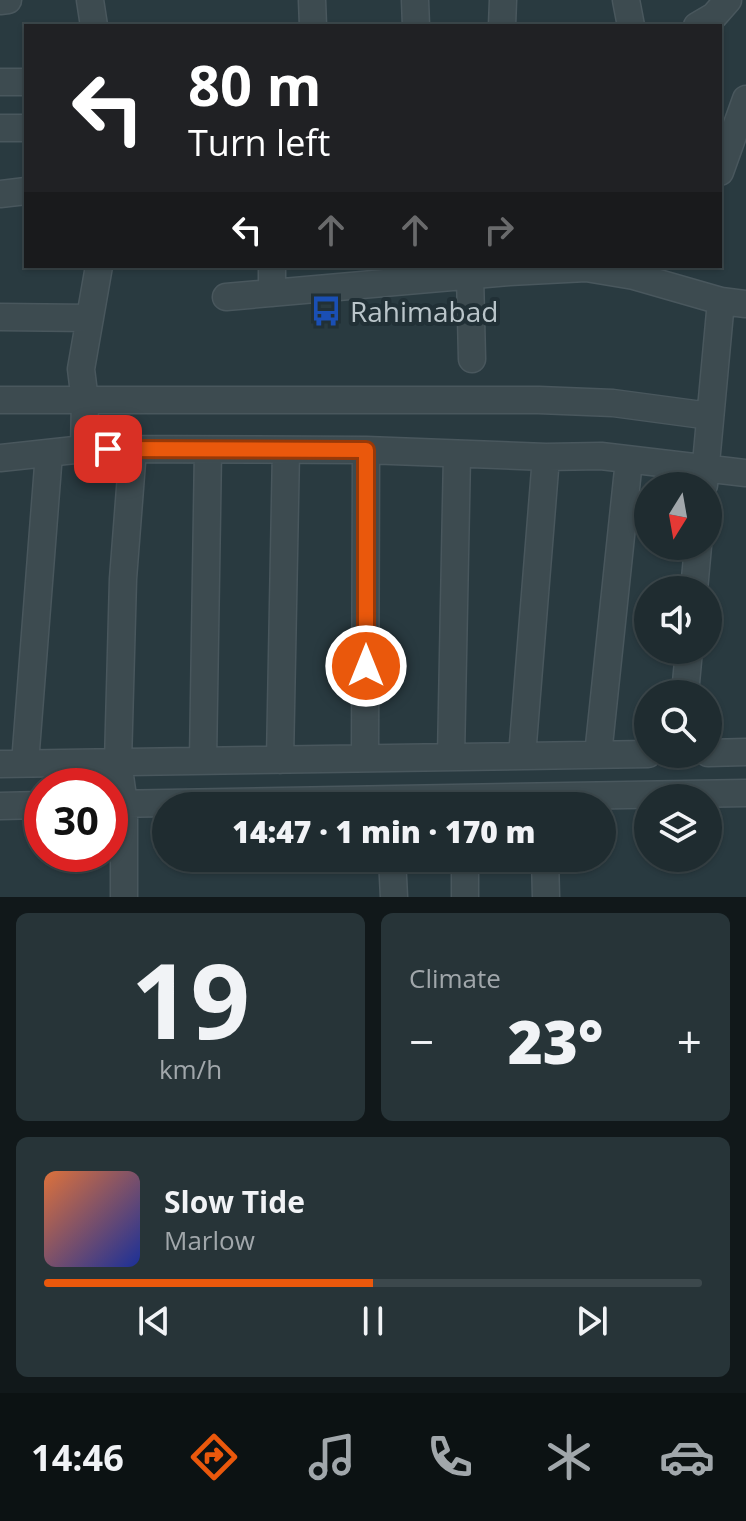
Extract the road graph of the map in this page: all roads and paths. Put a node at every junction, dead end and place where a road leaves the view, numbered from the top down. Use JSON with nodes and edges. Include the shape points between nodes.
{"nodes":[{"id":1,"x":8,"y":0,"type":"edge"},
{"id":2,"x":90,"y":0,"type":"edge"},
{"id":3,"x":312,"y":0,"type":"edge"},
{"id":4,"x":415,"y":0,"type":"edge"},
{"id":5,"x":503,"y":0,"type":"edge"},
{"id":6,"x":626,"y":0,"type":"edge"},
{"id":7,"x":728,"y":0,"type":"edge"},
{"id":8,"x":0,"y":1,"type":"edge"},
{"id":9,"x":94,"y":24,"type":"edge"},
{"id":10,"x":313,"y":24,"type":"edge"},
{"id":11,"x":416,"y":24,"type":"edge"},
{"id":12,"x":502,"y":24,"type":"edge"},
{"id":13,"x":631,"y":24,"type":"edge"},
{"id":14,"x":700,"y":24,"type":"edge"},
{"id":15,"x":0,"y":82,"type":"edge"},
{"id":16,"x":24,"y":82,"type":"edge"},
{"id":17,"x":746,"y":99,"type":"edge"},
{"id":18,"x":0,"y":128,"type":"edge"},
{"id":19,"x":24,"y":128,"type":"edge"},
{"id":20,"x":722,"y":166,"type":"edge"},
{"id":21,"x":24,"y":191,"type":"edge"},
{"id":22,"x":0,"y":194,"type":"edge"},
{"id":23,"x":99,"y":268,"type":"edge"},
{"id":24,"x":272,"y":268,"type":"edge"},
{"id":25,"x":485,"y":272,"type":"edge"},
{"id":26,"x":422,"y":273,"type":"edge"},
{"id":27,"x":684,"y":278,"type":"edge"},
{"id":28,"x":272,"y":293,"type":"junction"},
{"id":29,"x":226,"y":297,"type":"dead end"},
{"id":30,"x":734,"y":302,"type":"edge"},
{"id":31,"x":0,"y":317,"type":"edge"},
{"id":32,"x":90,"y":318,"type":"junction"},
{"id":33,"x":472,"y":359,"type":"dead end"},
{"id":34,"x":0,"y":400,"type":"edge"},
{"id":35,"x":85,"y":401,"type":"junction"},
{"id":36,"x":710,"y":416,"type":"junction"},
{"id":37,"x":84,"y":449,"type":"junction"},
{"id":38,"x":133,"y":449,"type":"junction"},
{"id":39,"x":208,"y":450,"type":"junction"},
{"id":40,"x":286,"y":450,"type":"junction"},
{"id":41,"x":366,"y":450,"type":"junction"},
{"id":42,"x":49,"y":453,"type":"junction"},
{"id":43,"x":457,"y":454,"type":"junction"},
{"id":44,"x":546,"y":457,"type":"junction"},
{"id":45,"x":0,"y":458,"type":"edge"},
{"id":46,"x":629,"y":460,"type":"junction"},
{"id":47,"x":679,"y":472,"type":"edge"},
{"id":48,"x":705,"y":472,"type":"edge"},
{"id":49,"x":746,"y":473,"type":"edge"},
{"id":50,"x":722,"y":476,"type":"edge"},
{"id":51,"x":746,"y":752,"type":"edge"},
{"id":52,"x":722,"y":753,"type":"edge"},
{"id":53,"x":634,"y":754,"type":"edge"},
{"id":54,"x":598,"y":755,"type":"junction"},
{"id":55,"x":522,"y":756,"type":"junction"},
{"id":56,"x":445,"y":757,"type":"junction"},
{"id":57,"x":365,"y":758,"type":"junction"},
{"id":58,"x":280,"y":760,"type":"junction"},
{"id":59,"x":203,"y":761,"type":"junction"},
{"id":60,"x":118,"y":762,"type":"junction"},
{"id":61,"x":12,"y":764,"type":"edge"},
{"id":62,"x":118,"y":768,"type":"edge"},
{"id":63,"x":455,"y":792,"type":"edge"},
{"id":64,"x":746,"y":793,"type":"edge"},
{"id":65,"x":616,"y":799,"type":"edge"},
{"id":66,"x":128,"y":804,"type":"edge"},
{"id":67,"x":152,"y":804,"type":"edge"},
{"id":68,"x":24,"y":805,"type":"edge"},
{"id":69,"x":0,"y":806,"type":"edge"},
{"id":70,"x":122,"y":872,"type":"edge"},
{"id":71,"x":393,"y":872,"type":"edge"},
{"id":72,"x":465,"y":872,"type":"edge"},
{"id":73,"x":545,"y":872,"type":"edge"},
{"id":74,"x":124,"y":897,"type":"edge"},
{"id":75,"x":394,"y":897,"type":"edge"},
{"id":76,"x":465,"y":897,"type":"edge"},
{"id":77,"x":546,"y":897,"type":"edge"}],
"edges":[{"from":1,"to":8,"type":"street"},
{"from":2,"to":9,"type":"street"},
{"from":3,"to":10,"type":"street"},
{"from":4,"to":11,"type":"street"},
{"from":5,"to":12,"type":"street"},
{"from":6,"to":13,"type":"street"},
{"from":7,"to":14,"type":"street"},
{"from":15,"to":16,"type":"street"},
{"from":17,"to":20,"type":"street"},
{"from":18,"to":19,"type":"street"},
{"from":21,"to":22,"type":"street"},
{"from":23,"to":32,"type":"street"},
{"from":24,"to":28,"type":"street"},
{"from":25,"to":26,"type":"street"},
{"from":25,"to":27,"type":"street","via":[[586,268]]},
{"from":25,"to":33,"type":"street"},
{"from":26,"to":28,"type":"street"},
{"from":27,"to":30,"type":"street"},
{"from":28,"to":29,"type":"street"},
{"from":30,"to":36,"type":"street"},
{"from":31,"to":32,"type":"street"},
{"from":32,"to":35,"type":"street","via":[[81,369]]},
{"from":34,"to":35,"type":"street"},
{"from":35,"to":36,"type":"street","via":[[539,400]]},
{"from":35,"to":37,"type":"street"},
{"from":36,"to":48,"type":"street"},
{"from":37,"to":38,"type":"street"},
{"from":37,"to":42,"type":"street"},
{"from":38,"to":39,"type":"street"},
{"from":38,"to":60,"type":"street"},
{"from":39,"to":40,"type":"street"},
{"from":39,"to":59,"type":"street"},
{"from":40,"to":41,"type":"street"},
{"from":40,"to":58,"type":"street"},
{"from":41,"to":43,"type":"street"},
{"from":41,"to":57,"type":"street"},
{"from":42,"to":45,"type":"street"},
{"from":42,"to":61,"type":"street"},
{"from":43,"to":44,"type":"street"},
{"from":43,"to":56,"type":"street"},
{"from":44,"to":46,"type":"street"},
{"from":44,"to":55,"type":"street"},
{"from":46,"to":47,"type":"street"},
{"from":46,"to":54,"type":"street"},
{"from":49,"to":50,"type":"street"},
{"from":51,"to":52,"type":"street"},
{"from":53,"to":54,"type":"street"},
{"from":54,"to":55,"type":"street"},
{"from":55,"to":56,"type":"street"},
{"from":56,"to":57,"type":"street"},
{"from":56,"to":63,"type":"street"},
{"from":57,"to":58,"type":"street"},
{"from":58,"to":59,"type":"street"},
{"from":59,"to":60,"type":"street"},
{"from":60,"to":61,"type":"street"},
{"from":60,"to":62,"type":"street"},
{"from":64,"to":65,"type":"street"},
{"from":66,"to":67,"type":"street"},
{"from":68,"to":69,"type":"street"},
{"from":70,"to":74,"type":"street"},
{"from":71,"to":75,"type":"street"},
{"from":72,"to":76,"type":"street"},
{"from":73,"to":77,"type":"street"}]}
